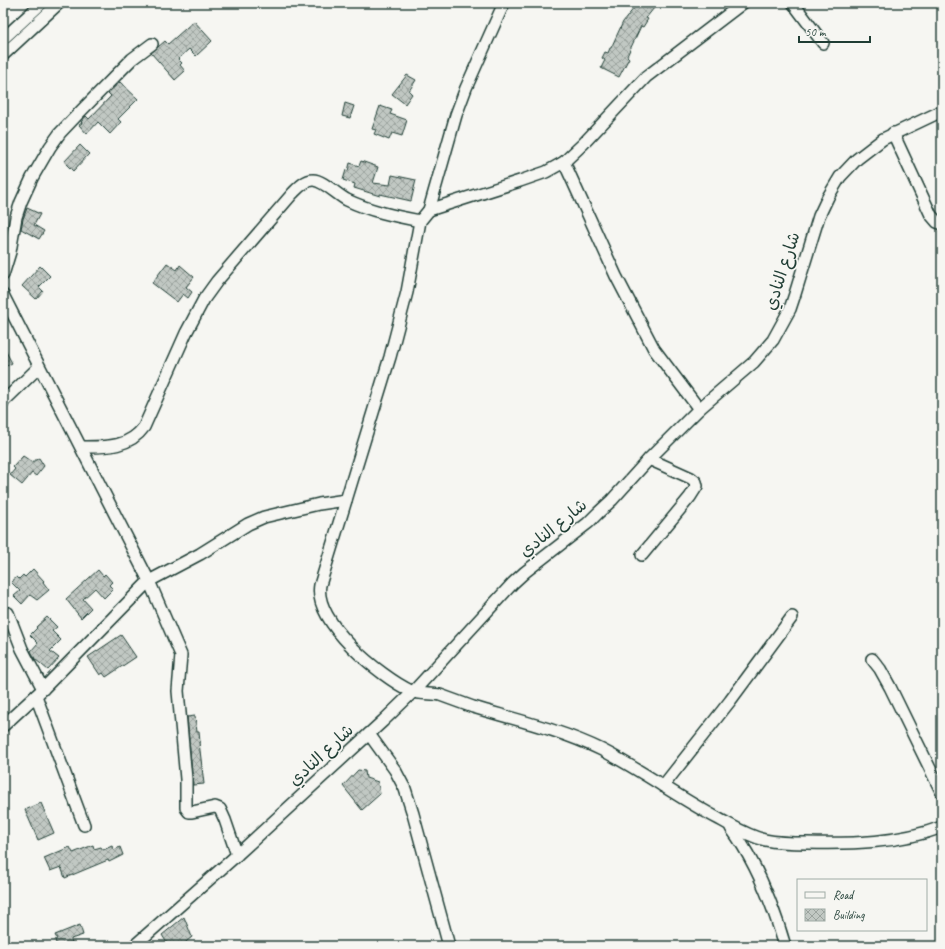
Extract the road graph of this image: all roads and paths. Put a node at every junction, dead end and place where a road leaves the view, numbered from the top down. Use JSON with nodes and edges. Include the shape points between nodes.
{"nodes":[{"id":1,"x":42,"y":3,"type":"edge"},
{"id":2,"x":59,"y":3,"type":"edge"},
{"id":3,"x":504,"y":3,"type":"edge"},
{"id":4,"x":743,"y":3,"type":"edge"},
{"id":5,"x":793,"y":3,"type":"edge"},
{"id":6,"x":3,"y":39,"type":"edge"},
{"id":7,"x":823,"y":43,"type":"dead end"},
{"id":8,"x":152,"y":44,"type":"dead end"},
{"id":9,"x":3,"y":54,"type":"edge"},
{"id":10,"x":942,"y":111,"type":"edge"},
{"id":11,"x":893,"y":133,"type":"junction"},
{"id":12,"x":564,"y":162,"type":"junction"},
{"id":13,"x":429,"y":210,"type":"junction"},
{"id":14,"x":420,"y":221,"type":"junction"},
{"id":15,"x":942,"y":224,"type":"edge"},
{"id":16,"x":3,"y":275,"type":"edge"},
{"id":17,"x":3,"y":295,"type":"edge"},
{"id":18,"x":39,"y":367,"type":"junction"},
{"id":19,"x":3,"y":402,"type":"edge"},
{"id":20,"x":700,"y":409,"type":"junction"},
{"id":21,"x":82,"y":447,"type":"junction"},
{"id":22,"x":648,"y":459,"type":"junction"},
{"id":23,"x":346,"y":500,"type":"junction"},
{"id":24,"x":642,"y":555,"type":"dead end"},
{"id":25,"x":149,"y":581,"type":"junction"},
{"id":26,"x":8,"y":613,"type":"dead end"},
{"id":27,"x":792,"y":618,"type":"dead end"},
{"id":28,"x":872,"y":659,"type":"dead end"},
{"id":29,"x":413,"y":692,"type":"junction"},
{"id":30,"x":39,"y":693,"type":"junction"},
{"id":31,"x":3,"y":726,"type":"edge"},
{"id":32,"x":369,"y":734,"type":"junction"},
{"id":33,"x":663,"y":786,"type":"junction"},
{"id":34,"x":942,"y":793,"type":"edge"},
{"id":35,"x":84,"y":825,"type":"dead end"},
{"id":36,"x":729,"y":825,"type":"junction"},
{"id":37,"x":942,"y":827,"type":"edge"},
{"id":38,"x":237,"y":855,"type":"junction"},
{"id":39,"x":134,"y":946,"type":"edge"},
{"id":40,"x":449,"y":946,"type":"edge"},
{"id":41,"x":785,"y":946,"type":"edge"}],
"edges":[{"from":1,"to":6,"type":"street"},
{"from":2,"to":9,"type":"street"},
{"from":3,"to":13,"type":"street","via":[[456,115]]},
{"from":4,"to":12,"type":"street","via":[[650,74]]},
{"from":5,"to":7,"type":"street"},
{"from":8,"to":16,"type":"street","via":[[132,59],[60,133],[50,147],[21,202]]},
{"from":10,"to":11,"type":"street","name":"شارع النادي"},
{"from":11,"to":15,"type":"street","via":[[931,215]]},
{"from":11,"to":20,"type":"street","name":"شارع النادي","via":[[866,152],[836,182],[819,216],[790,309],[773,340],[754,362]]},
{"from":12,"to":13,"type":"street","via":[[546,172]]},
{"from":12,"to":20,"type":"street","via":[[616,276],[654,349]]},
{"from":13,"to":14,"type":"street"},
{"from":14,"to":21,"type":"street","via":[[360,206],[316,180],[304,183],[250,242],[204,299],[144,427],[137,436],[113,445]]},
{"from":14,"to":23,"type":"street","via":[[401,315]]},
{"from":17,"to":18,"type":"street"},
{"from":18,"to":19,"type":"street"},
{"from":18,"to":21,"type":"street"},
{"from":20,"to":22,"type":"street","name":"شارع النادي"},
{"from":21,"to":25,"type":"street"},
{"from":22,"to":24,"type":"street","via":[[691,478],[697,484],[690,497]]},
{"from":22,"to":29,"type":"street","name":"شارع النادي","via":[[588,523],[513,583]]},
{"from":23,"to":25,"type":"street","via":[[264,517]]},
{"from":23,"to":29,"type":"street","via":[[320,585],[318,594],[321,604],[332,624],[349,644],[384,675]]},
{"from":25,"to":30,"type":"street"},
{"from":25,"to":38,"type":"street","via":[[181,655],[178,691],[186,808],[189,812],[214,807],[220,809]]},
{"from":26,"to":30,"type":"street"},
{"from":27,"to":33,"type":"street"},
{"from":28,"to":34,"type":"street","via":[[890,686]]},
{"from":29,"to":32,"type":"street","name":"شارع النادي"},
{"from":29,"to":33,"type":"street","via":[[438,695],[570,736],[602,750]]},
{"from":30,"to":31,"type":"street"},
{"from":30,"to":35,"type":"street"},
{"from":32,"to":38,"type":"street","name":"شارع النادي"},
{"from":32,"to":40,"type":"street","via":[[395,770],[404,789]]},
{"from":33,"to":36,"type":"street"},
{"from":36,"to":37,"type":"street","via":[[769,841],[819,843],[892,839]]},
{"from":36,"to":41,"type":"street","via":[[755,868]]},
{"from":38,"to":39,"type":"street","name":"شارع النادي"}]}
